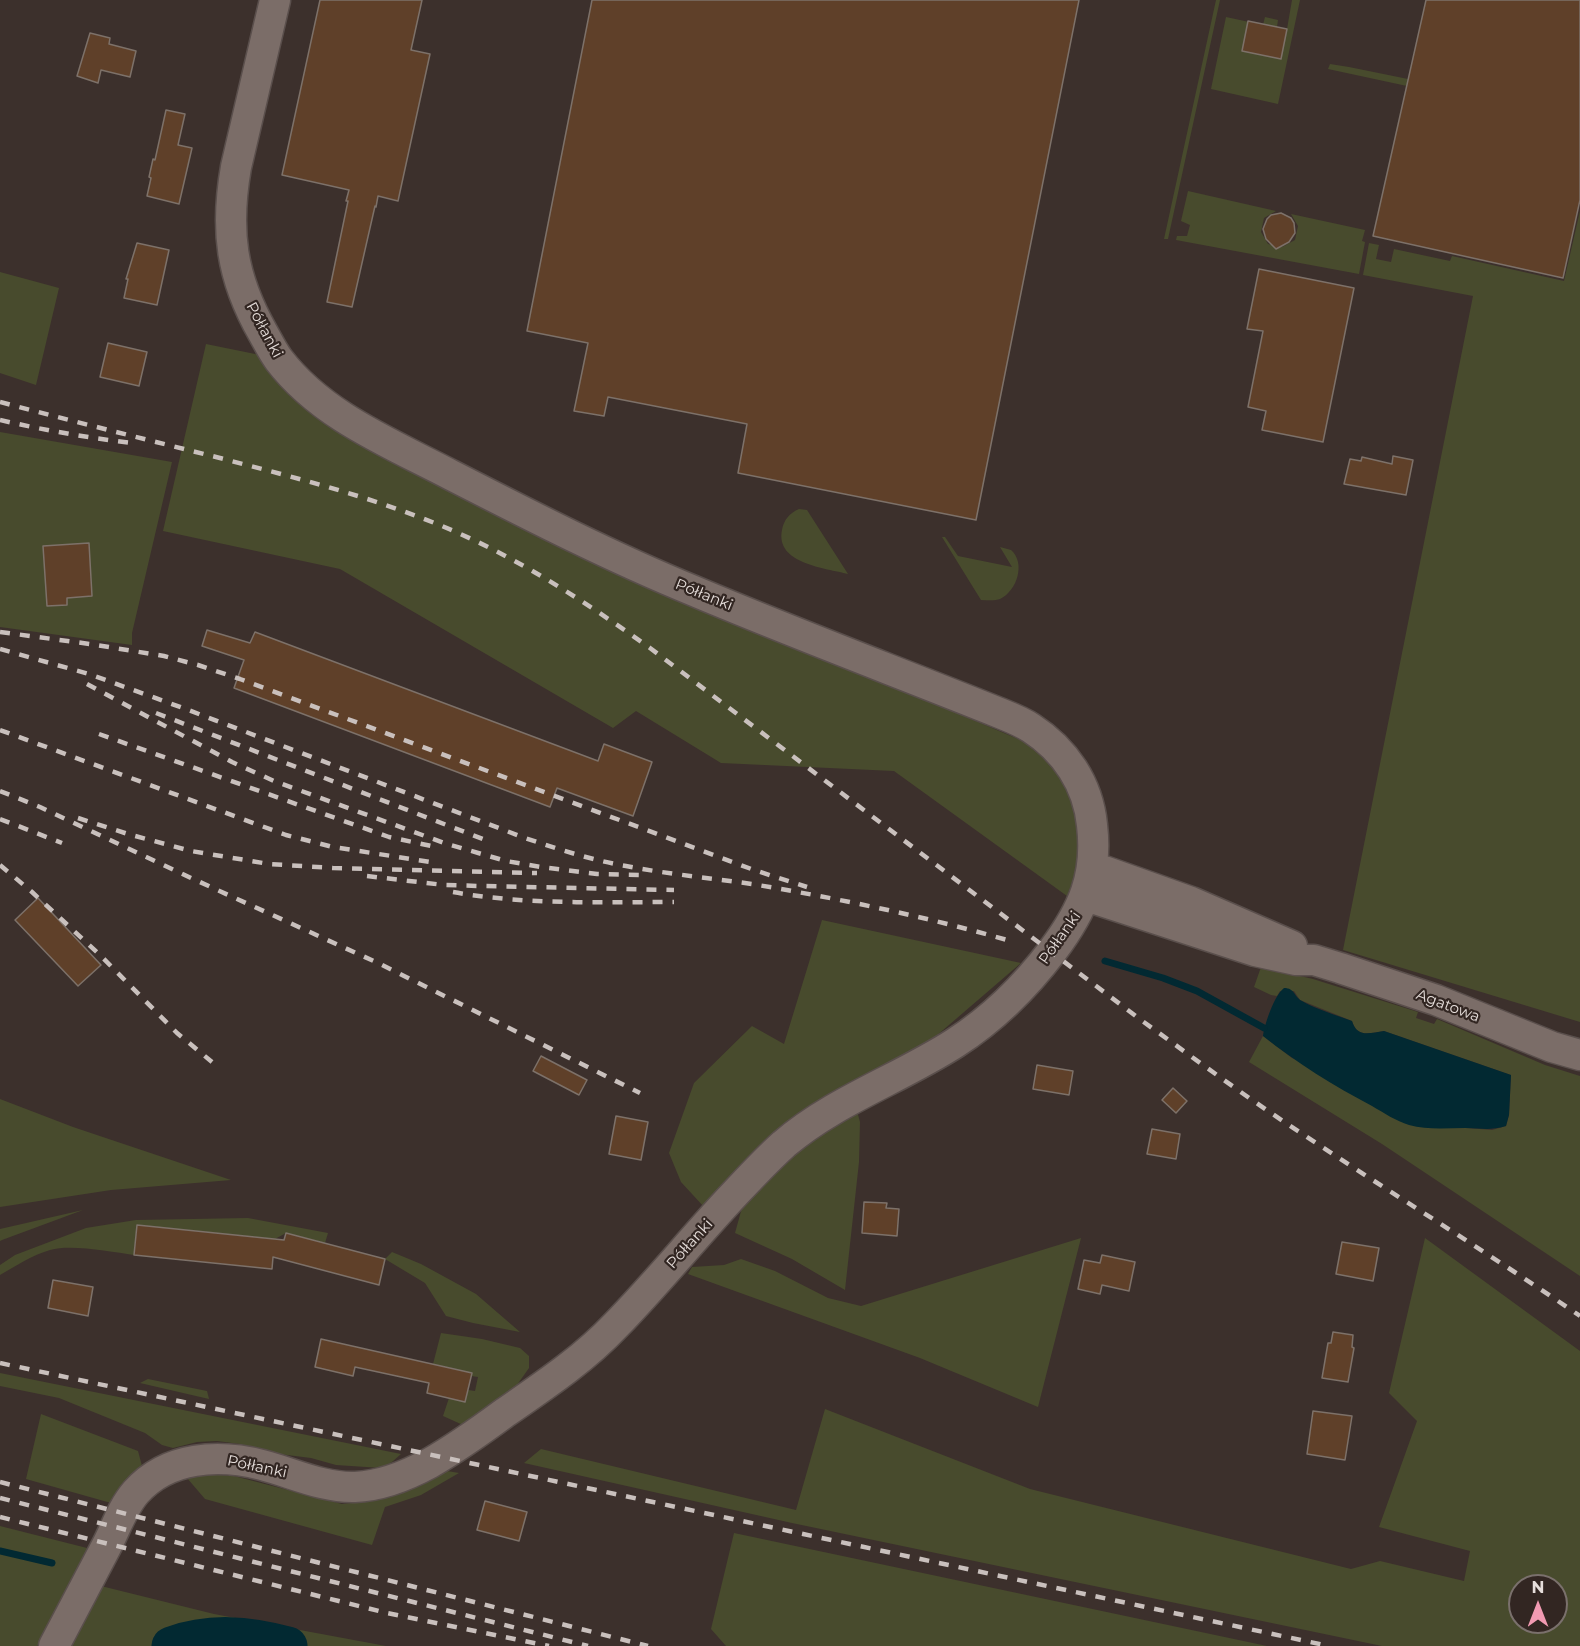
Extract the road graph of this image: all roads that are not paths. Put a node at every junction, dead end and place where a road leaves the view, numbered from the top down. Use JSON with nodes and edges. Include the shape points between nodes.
{"nodes":[{"id":1,"x":275,"y":0,"type":"edge"},
{"id":2,"x":1089,"y":882,"type":"junction"},
{"id":3,"x":1580,"y":1055,"type":"edge"},
{"id":4,"x":54,"y":1646,"type":"edge"}],
"edges":[{"from":1,"to":2,"type":"street","name":"Półłanki","via":[[236,167],[231,239],[237,273],[254,318],[278,359],[303,386],[338,414],[621,559],[1028,726],[1063,754],[1086,796],[1093,830]]},
{"from":2,"to":3,"type":"street","name":"Agatowa","via":[[1104,871],[1191,902],[1285,942],[1314,960],[1436,1000]]},
{"from":2,"to":4,"type":"street","name":"Półłanki","via":[[1076,917],[1058,944],[1000,1009],[955,1043],[794,1136],[740,1188],[615,1327],[547,1383],[440,1457],[392,1479],[355,1487],[330,1485],[245,1462],[218,1459],[168,1469],[147,1481],[126,1505]]}]}
